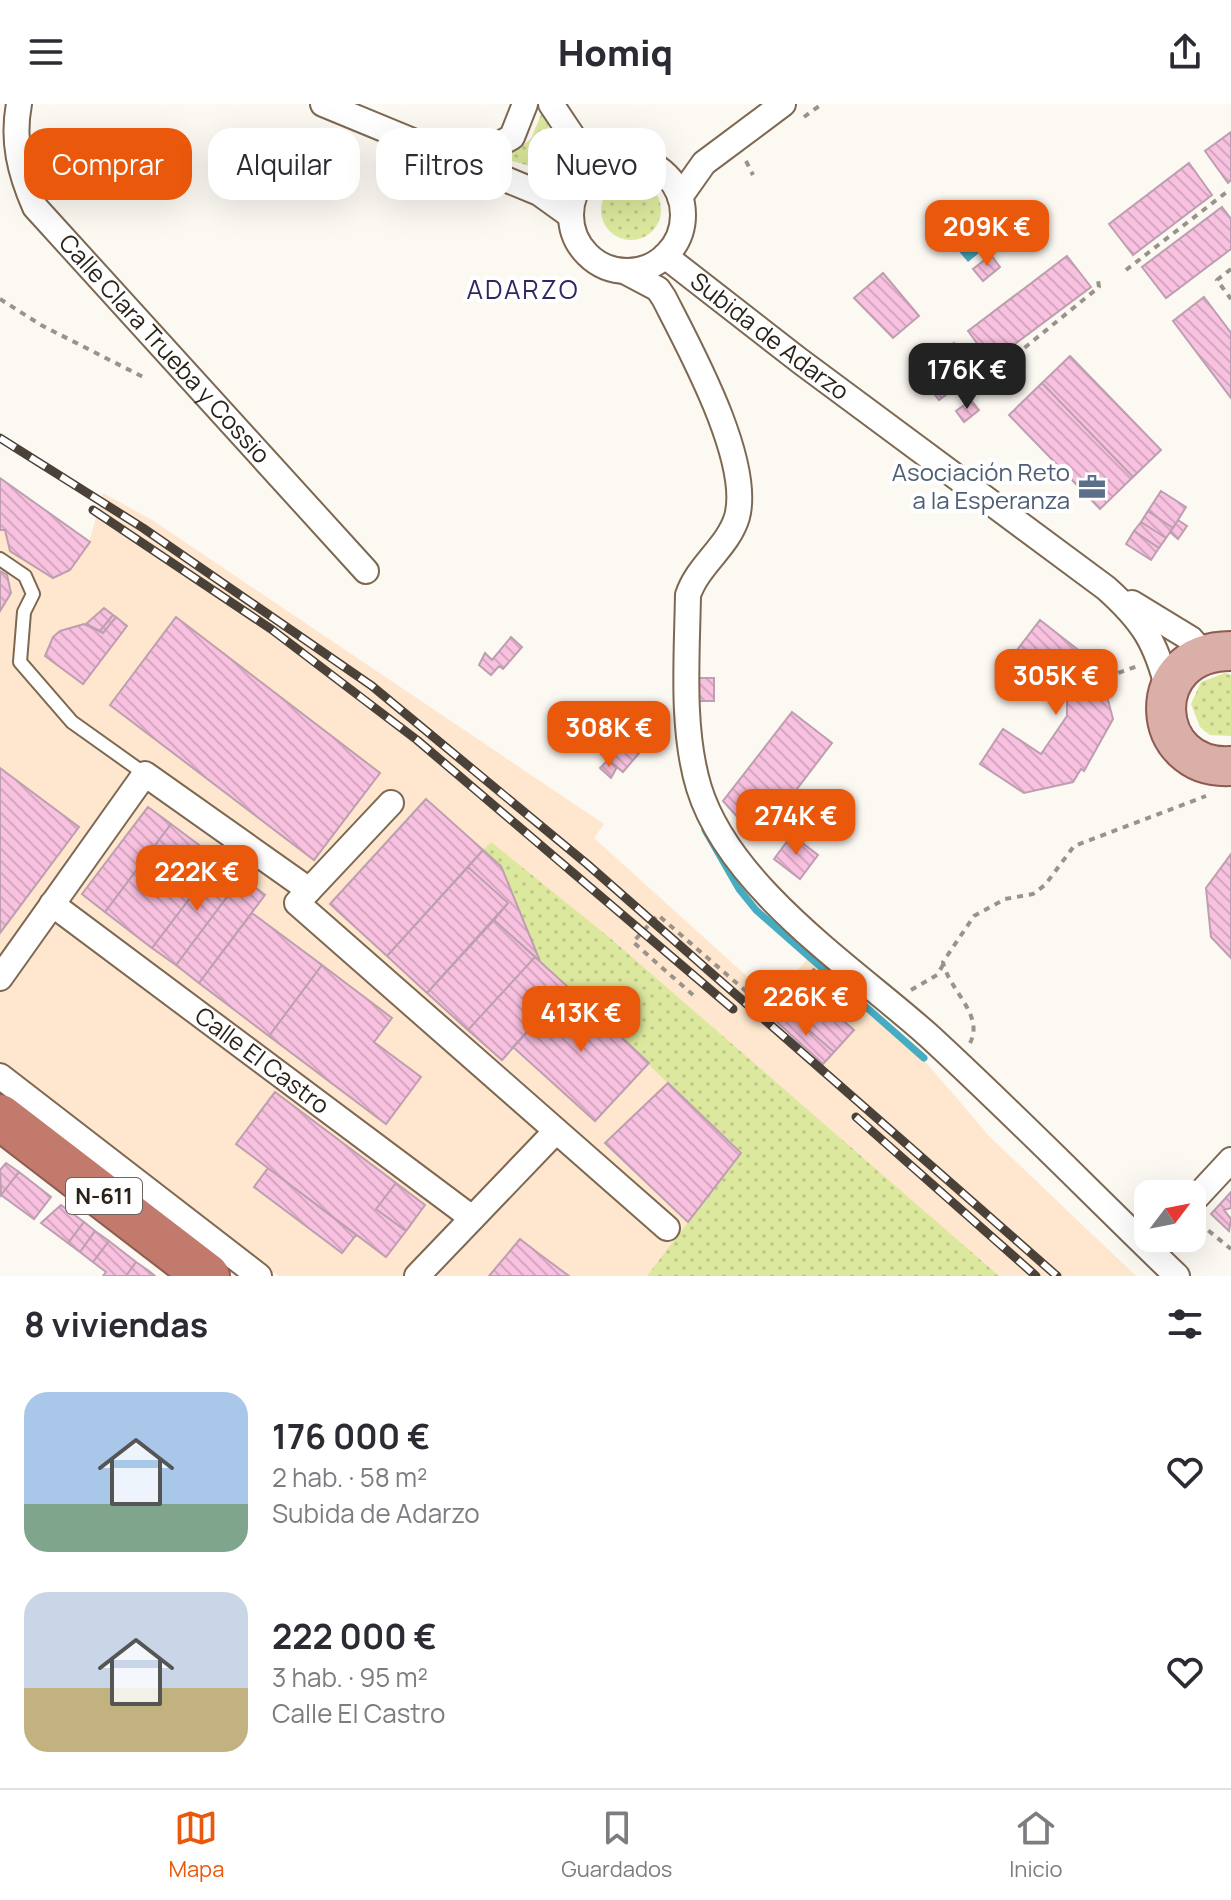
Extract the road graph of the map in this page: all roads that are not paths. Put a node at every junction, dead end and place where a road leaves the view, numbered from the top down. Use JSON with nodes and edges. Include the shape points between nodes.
{"nodes":[{"id":1,"x":19,"y":104,"type":"edge"},
{"id":2,"x":323,"y":104,"type":"edge"},
{"id":3,"x":525,"y":104,"type":"edge"},
{"id":4,"x":551,"y":104,"type":"edge"},
{"id":5,"x":783,"y":104,"type":"edge"},
{"id":6,"x":383,"y":128,"type":"edge"},
{"id":7,"x":567,"y":128,"type":"edge"},
{"id":8,"x":512,"y":137,"type":"edge"},
{"id":9,"x":704,"y":163,"type":"junction"},
{"id":10,"x":666,"y":168,"type":"edge"},
{"id":11,"x":666,"y":176,"type":"edge"},
{"id":12,"x":680,"y":197,"type":"junction"},
{"id":13,"x":549,"y":200,"type":"edge"},
{"id":14,"x":576,"y":200,"type":"edge"},
{"id":15,"x":571,"y":216,"type":"junction"},
{"id":16,"x":665,"y":256,"type":"junction"},
{"id":17,"x":624,"y":271,"type":"junction"},
{"id":18,"x":0,"y":559,"type":"edge"},
{"id":19,"x":366,"y":571,"type":"dead end"},
{"id":20,"x":1106,"y":588,"type":"junction"},
{"id":21,"x":1219,"y":645,"type":"edge"},
{"id":22,"x":1168,"y":690,"type":"junction"},
{"id":23,"x":145,"y":774,"type":"junction"},
{"id":24,"x":1224,"y":777,"type":"edge"},
{"id":25,"x":391,"y":803,"type":"dead end"},
{"id":26,"x":303,"y":896,"type":"junction"},
{"id":27,"x":52,"y":904,"type":"junction"},
{"id":28,"x":0,"y":978,"type":"edge"},
{"id":29,"x":0,"y":1076,"type":"edge"},
{"id":30,"x":0,"y":1117,"type":"edge"},
{"id":31,"x":556,"y":1131,"type":"junction"},
{"id":32,"x":1231,"y":1160,"type":"edge"},
{"id":33,"x":1206,"y":1194,"type":"edge"},
{"id":34,"x":472,"y":1218,"type":"junction"},
{"id":35,"x":1134,"y":1225,"type":"edge"},
{"id":36,"x":667,"y":1228,"type":"dead end"},
{"id":37,"x":1160,"y":1252,"type":"edge"},
{"id":38,"x":206,"y":1276,"type":"edge"},
{"id":39,"x":259,"y":1276,"type":"edge"},
{"id":40,"x":417,"y":1276,"type":"edge"},
{"id":41,"x":1177,"y":1276,"type":"edge"}],
"edges":[{"from":1,"to":19,"type":"street","name":"Calle Clara Trueba y Cossio","via":[[17,153],[35,207]]},
{"from":2,"to":6,"type":"street"},
{"from":3,"to":8,"type":"street"},
{"from":4,"to":7,"type":"street"},
{"from":5,"to":9,"type":"street"},
{"from":9,"to":10,"type":"street"},
{"from":9,"to":12,"type":"street"},
{"from":11,"to":12,"type":"street"},
{"from":12,"to":16,"type":"street","via":[[682,228]]},
{"from":13,"to":15,"type":"street"},
{"from":14,"to":15,"type":"street"},
{"from":15,"to":17,"type":"street","via":[[574,233],[593,259]]},
{"from":16,"to":17,"type":"street","via":[[653,265]]},
{"from":16,"to":20,"type":"street","name":"Subida de Adarzo"},
{"from":17,"to":35,"type":"street","via":[[658,289],[664,298],[714,398],[738,480],[731,529],[688,595],[693,761],[709,814],[776,905],[930,1037]]},
{"from":18,"to":23,"type":"lane","via":[[25,576],[33,594],[24,612],[20,662],[72,722]]},
{"from":20,"to":21,"type":"street","name":"Subida de Adarzo","via":[[1191,639]]},
{"from":20,"to":22,"type":"street","name":"Subida de Adarzo","via":[[1137,616],[1151,638]]},
{"from":21,"to":22,"type":"main road","via":[[1179,671]]},
{"from":22,"to":24,"type":"main road","via":[[1166,717],[1176,742]]},
{"from":23,"to":26,"type":"street"},
{"from":23,"to":27,"type":"street"},
{"from":25,"to":26,"type":"street"},
{"from":26,"to":31,"type":"street"},
{"from":27,"to":28,"type":"street"},
{"from":27,"to":34,"type":"street","name":"Calle El Castro"},
{"from":29,"to":39,"type":"street"},
{"from":30,"to":38,"type":"highway","number":"N-611"},
{"from":31,"to":34,"type":"street"},
{"from":31,"to":36,"type":"street"},
{"from":32,"to":33,"type":"street"},
{"from":34,"to":40,"type":"street"},
{"from":37,"to":41,"type":"street"}]}
